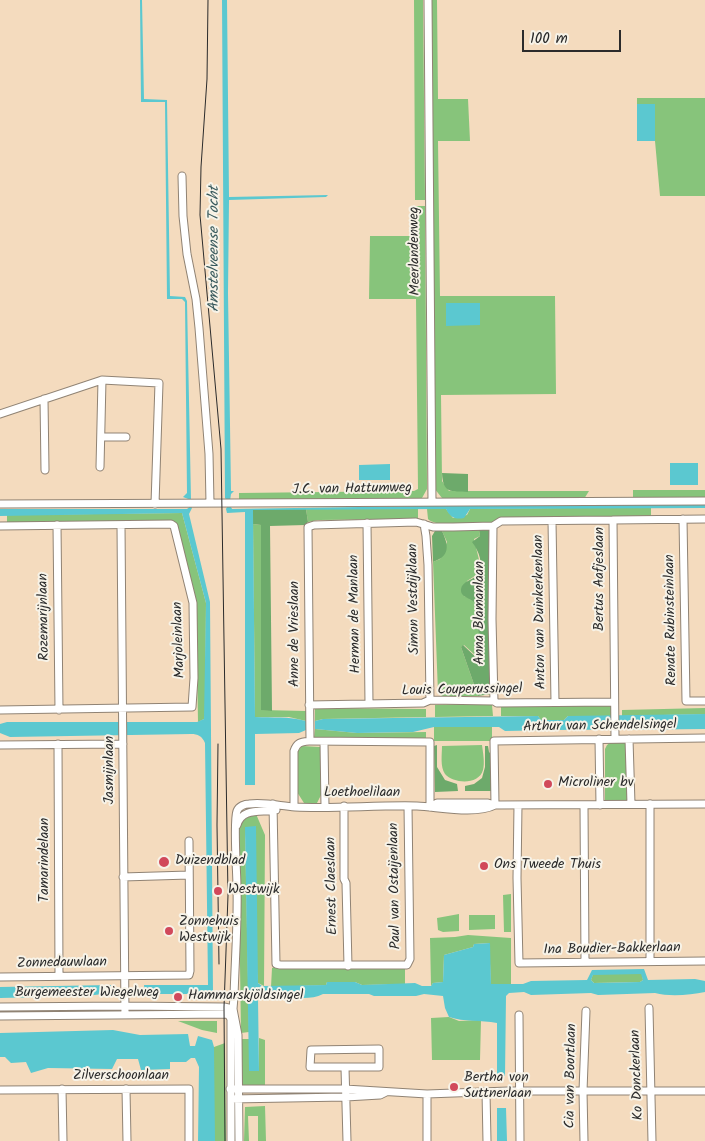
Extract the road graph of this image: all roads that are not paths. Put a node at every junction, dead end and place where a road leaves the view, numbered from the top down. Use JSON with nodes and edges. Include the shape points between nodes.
{"nodes":[{"id":1,"x":428,"y":0,"type":"edge"},
{"id":2,"x":182,"y":176,"type":"dead end"},
{"id":3,"x":102,"y":380,"type":"junction"},
{"id":4,"x":44,"y":399,"type":"junction"},
{"id":5,"x":0,"y":414,"type":"edge"},
{"id":6,"x":101,"y":437,"type":"junction"},
{"id":7,"x":126,"y":437,"type":"dead end"},
{"id":8,"x":100,"y":467,"type":"dead end"},
{"id":9,"x":45,"y":470,"type":"dead end"},
{"id":10,"x":705,"y":501,"type":"edge"},
{"id":11,"x":432,"y":502,"type":"junction"},
{"id":12,"x":0,"y":504,"type":"edge"},
{"id":13,"x":154,"y":504,"type":"junction"},
{"id":14,"x":210,"y":504,"type":"junction"},
{"id":15,"x":683,"y":519,"type":"junction"},
{"id":16,"x":705,"y":519,"type":"edge"},
{"id":17,"x":613,"y":520,"type":"junction"},
{"id":18,"x":552,"y":521,"type":"junction"},
{"id":19,"x":367,"y":523,"type":"junction"},
{"id":20,"x":424,"y":524,"type":"junction"},
{"id":21,"x":57,"y":525,"type":"junction"},
{"id":22,"x":120,"y":525,"type":"junction"},
{"id":23,"x":0,"y":526,"type":"edge"},
{"id":24,"x":493,"y":526,"type":"junction"},
{"id":25,"x":308,"y":527,"type":"joint"},
{"id":26,"x":430,"y":700,"type":"junction"},
{"id":27,"x":494,"y":701,"type":"junction"},
{"id":28,"x":705,"y":701,"type":"edge"},
{"id":29,"x":556,"y":702,"type":"junction"},
{"id":30,"x":614,"y":702,"type":"junction"},
{"id":31,"x":369,"y":704,"type":"junction"},
{"id":32,"x":309,"y":705,"type":"junction"},
{"id":33,"x":123,"y":709,"type":"junction"},
{"id":34,"x":0,"y":710,"type":"edge"},
{"id":35,"x":59,"y":710,"type":"junction"},
{"id":36,"x":615,"y":736,"type":"junction"},
{"id":37,"x":705,"y":738,"type":"edge"},
{"id":38,"x":629,"y":739,"type":"junction"},
{"id":39,"x":599,"y":740,"type":"junction"},
{"id":40,"x":123,"y":741,"type":"junction"},
{"id":41,"x":310,"y":742,"type":"junction"},
{"id":42,"x":324,"y":742,"type":"junction"},
{"id":43,"x":58,"y":744,"type":"junction"},
{"id":44,"x":0,"y":745,"type":"edge"},
{"id":45,"x":631,"y":804,"type":"junction"},
{"id":46,"x":650,"y":804,"type":"junction"},
{"id":47,"x":705,"y":804,"type":"edge"},
{"id":48,"x":495,"y":805,"type":"junction"},
{"id":49,"x":518,"y":805,"type":"junction"},
{"id":50,"x":584,"y":805,"type":"junction"},
{"id":51,"x":600,"y":805,"type":"junction"},
{"id":52,"x":344,"y":806,"type":"junction"},
{"id":53,"x":408,"y":806,"type":"junction"},
{"id":54,"x":273,"y":807,"type":"junction"},
{"id":55,"x":294,"y":807,"type":"junction"},
{"id":56,"x":325,"y":807,"type":"junction"},
{"id":57,"x":430,"y":807,"type":"junction"},
{"id":58,"x":189,"y":841,"type":"dead end"},
{"id":59,"x":189,"y":875,"type":"junction"},
{"id":60,"x":123,"y":877,"type":"junction"},
{"id":61,"x":650,"y":961,"type":"junction"},
{"id":62,"x":705,"y":961,"type":"edge"},
{"id":63,"x":585,"y":962,"type":"junction"},
{"id":64,"x":348,"y":966,"type":"junction"},
{"id":65,"x":59,"y":976,"type":"junction"},
{"id":66,"x":125,"y":976,"type":"junction"},
{"id":67,"x":0,"y":977,"type":"edge"},
{"id":68,"x":125,"y":1006,"type":"junction"},
{"id":69,"x":0,"y":1007,"type":"edge"},
{"id":70,"x":649,"y":1008,"type":"dead end"},
{"id":71,"x":586,"y":1011,"type":"dead end"},
{"id":72,"x":231,"y":1012,"type":"junction"},
{"id":73,"x":125,"y":1014,"type":"junction"},
{"id":74,"x":519,"y":1015,"type":"dead end"},
{"id":75,"x":0,"y":1016,"type":"edge"},
{"id":76,"x":345,"y":1068,"type":"junction"},
{"id":77,"x":126,"y":1089,"type":"junction"},
{"id":78,"x":230,"y":1089,"type":"junction"},
{"id":79,"x":239,"y":1089,"type":"junction"},
{"id":80,"x":346,"y":1089,"type":"junction"},
{"id":81,"x":0,"y":1090,"type":"edge"},
{"id":82,"x":62,"y":1090,"type":"junction"},
{"id":83,"x":583,"y":1091,"type":"junction"},
{"id":84,"x":651,"y":1091,"type":"junction"},
{"id":85,"x":705,"y":1091,"type":"edge"},
{"id":86,"x":387,"y":1092,"type":"junction"},
{"id":87,"x":486,"y":1092,"type":"junction"},
{"id":88,"x":519,"y":1092,"type":"junction"},
{"id":89,"x":427,"y":1094,"type":"junction"},
{"id":90,"x":346,"y":1097,"type":"junction"},
{"id":91,"x":230,"y":1099,"type":"junction"},
{"id":92,"x":239,"y":1099,"type":"junction"},
{"id":93,"x":63,"y":1141,"type":"edge"},
{"id":94,"x":127,"y":1141,"type":"edge"},
{"id":95,"x":190,"y":1141,"type":"edge"},
{"id":96,"x":231,"y":1141,"type":"edge"},
{"id":97,"x":239,"y":1141,"type":"edge"},
{"id":98,"x":347,"y":1141,"type":"edge"},
{"id":99,"x":427,"y":1141,"type":"edge"},
{"id":100,"x":487,"y":1141,"type":"edge"},
{"id":101,"x":520,"y":1141,"type":"edge"},
{"id":102,"x":584,"y":1141,"type":"edge"},
{"id":103,"x":652,"y":1141,"type":"edge"}],
"edges":[{"from":1,"to":11,"type":"street","name":"Meerlandenweg"},
{"from":2,"to":14,"type":"street","via":[[187,254],[199,328]]},
{"from":3,"to":4,"type":"street"},
{"from":3,"to":6,"type":"street"},
{"from":3,"to":13,"type":"street","via":[[159,383]]},
{"from":4,"to":5,"type":"street"},
{"from":4,"to":9,"type":"street"},
{"from":6,"to":7,"type":"street"},
{"from":6,"to":8,"type":"street"},
{"from":10,"to":11,"type":"street","name":"J.C. van Hattumweg"},
{"from":11,"to":14,"type":"street","name":"J.C. van Hattumweg"},
{"from":12,"to":13,"type":"street","name":"J.C. van Hattumweg"},
{"from":13,"to":14,"type":"street","name":"J.C. van Hattumweg"},
{"from":15,"to":16,"type":"street"},
{"from":15,"to":17,"type":"street"},
{"from":15,"to":28,"type":"street","name":"Renate Rubinsteinlaan","via":[[686,701]]},
{"from":17,"to":18,"type":"street","name":"Bertus Aafjeslaan"},
{"from":17,"to":30,"type":"street","name":"Bertus Aafjeslaan"},
{"from":18,"to":24,"type":"street","name":"Bertus Aafjeslaan","via":[[501,521]]},
{"from":18,"to":29,"type":"street","name":"Anton van Duinkerkenlaan"},
{"from":19,"to":20,"type":"street","name":"Simon Vestdijklaan"},
{"from":19,"to":25,"type":"street","name":"Simon Vestdijklaan"},
{"from":19,"to":31,"type":"street","name":"Herman de Manlaan"},
{"from":20,"to":24,"type":"street","name":"Bertus Aafjeslaan","via":[[433,527]]},
{"from":20,"to":26,"type":"street","name":"Simon Vestdijklaan","via":[[428,564]]},
{"from":21,"to":22,"type":"street","name":"Marjoleinlaan"},
{"from":21,"to":23,"type":"street","name":"Marjoleinlaan"},
{"from":21,"to":35,"type":"street","name":"Rozemarijnlaan"},
{"from":22,"to":33,"type":"street","name":"Jasmijnlaan"},
{"from":22,"to":33,"type":"street","name":"Marjoleinlaan","via":[[174,526],[193,604],[192,707]]},
{"from":24,"to":27,"type":"street","name":"Anna Blamanlaan"},
{"from":25,"to":32,"type":"street","name":"Anne de Vrieslaan"},
{"from":26,"to":27,"type":"street","name":"Louis Couperussingel"},
{"from":26,"to":31,"type":"street","name":"Louis Couperussingel","via":[[423,703]]},
{"from":27,"to":29,"type":"street","name":"Louis Couperussingel"},
{"from":29,"to":30,"type":"street","name":"Louis Couperussingel"},
{"from":30,"to":36,"type":"street","name":"Bertus Aafjeslaan"},
{"from":31,"to":32,"type":"street","name":"Louis Couperussingel"},
{"from":32,"to":41,"type":"street","name":"Anne de Vrieslaan"},
{"from":33,"to":35,"type":"street","name":"Marjoleinlaan"},
{"from":33,"to":40,"type":"street","name":"Jasmijnlaan"},
{"from":34,"to":35,"type":"street","name":"Marjoleinlaan"},
{"from":36,"to":38,"type":"street","name":"Arthur van Schendelsingel"},
{"from":36,"to":39,"type":"street","name":"Arthur van Schendelsingel"},
{"from":37,"to":38,"type":"street","name":"Arthur van Schendelsingel"},
{"from":38,"to":45,"type":"street"},
{"from":39,"to":48,"type":"street","name":"Arthur van Schendelsingel","via":[[494,740]]},
{"from":39,"to":51,"type":"street"},
{"from":40,"to":43,"type":"street"},
{"from":40,"to":60,"type":"street","name":"Jasmijnlaan"},
{"from":41,"to":42,"type":"street"},
{"from":41,"to":55,"type":"street","via":[[300,742],[294,751]]},
{"from":42,"to":56,"type":"street"},
{"from":42,"to":57,"type":"street","via":[[430,742]]},
{"from":43,"to":44,"type":"street"},
{"from":43,"to":65,"type":"street","name":"Tamarindelaan"},
{"from":45,"to":46,"type":"street","name":"Loethoelilaan"},
{"from":45,"to":51,"type":"street","name":"Loethoelilaan"},
{"from":46,"to":47,"type":"street","name":"Loethoelilaan"},
{"from":46,"to":61,"type":"street"},
{"from":48,"to":49,"type":"street","name":"Loethoelilaan"},
{"from":48,"to":57,"type":"street","name":"Loethoelilaan","via":[[488,802],[437,803]]},
{"from":49,"to":50,"type":"street","name":"Loethoelilaan"},
{"from":49,"to":63,"type":"street","name":"Ina Boudier-Bakkerlaan","via":[[520,963]]},
{"from":50,"to":51,"type":"street","name":"Loethoelilaan"},
{"from":50,"to":63,"type":"street"},
{"from":52,"to":53,"type":"street","name":"Loethoelilaan"},
{"from":52,"to":56,"type":"street","name":"Loethoelilaan"},
{"from":52,"to":64,"type":"street","name":"Ernest Claeslaan"},
{"from":53,"to":57,"type":"street","name":"Loethoelilaan"},
{"from":53,"to":64,"type":"street","name":"Paul van Ostaijenlaan","via":[[410,959],[407,965]]},
{"from":54,"to":55,"type":"street","name":"Loethoelilaan"},
{"from":54,"to":64,"type":"street","via":[[276,964]]},
{"from":54,"to":72,"type":"street","name":"Loethoelilaan","via":[[247,804],[236,813],[237,890]]},
{"from":55,"to":56,"type":"street","name":"Loethoelilaan"},
{"from":58,"to":59,"type":"street"},
{"from":59,"to":60,"type":"street"},
{"from":59,"to":66,"type":"street","name":"Zonnedauwlaan","via":[[189,975]]},
{"from":60,"to":66,"type":"street","name":"Jasmijnlaan"},
{"from":61,"to":62,"type":"street","name":"Ina Boudier-Bakkerlaan"},
{"from":61,"to":63,"type":"street","name":"Ina Boudier-Bakkerlaan"},
{"from":65,"to":66,"type":"street","name":"Zonnedauwlaan"},
{"from":65,"to":67,"type":"street","name":"Zonnedauwlaan"},
{"from":66,"to":68,"type":"street","name":"Jasmijnlaan"},
{"from":68,"to":69,"type":"street","name":"Burgemeester Wiegelweg"},
{"from":68,"to":72,"type":"street","name":"Burgemeester Wiegelweg","via":[[224,1007]]},
{"from":68,"to":73,"type":"street","name":"Jasmijnlaan"},
{"from":70,"to":84,"type":"street","name":"Ko Donckerlaan"},
{"from":71,"to":83,"type":"street","name":"Cia van Boortlaan"},
{"from":72,"to":73,"type":"street","name":"Burgemeester Wiegelweg"},
{"from":72,"to":78,"type":"street"},
{"from":72,"to":79,"type":"street","via":[[238,1035]]},
{"from":73,"to":75,"type":"street","name":"Burgemeester Wiegelweg"},
{"from":74,"to":88,"type":"street"},
{"from":76,"to":76,"type":"street","via":[[379,1067],[379,1049],[310,1050],[310,1067]]},
{"from":76,"to":80,"type":"street"},
{"from":77,"to":82,"type":"street","name":"Zilverschoonlaan"},
{"from":77,"to":94,"type":"street"},
{"from":77,"to":95,"type":"street","name":"Zilverschoonlaan","via":[[189,1089]]},
{"from":78,"to":79,"type":"street"},
{"from":78,"to":91,"type":"street"},
{"from":79,"to":80,"type":"street"},
{"from":79,"to":92,"type":"street"},
{"from":80,"to":86,"type":"street"},
{"from":80,"to":90,"type":"street"},
{"from":81,"to":82,"type":"street","name":"Zilverschoonlaan"},
{"from":82,"to":93,"type":"street"},
{"from":83,"to":84,"type":"street"},
{"from":83,"to":88,"type":"street"},
{"from":83,"to":102,"type":"street","name":"Cia van Boortlaan"},
{"from":84,"to":85,"type":"street"},
{"from":84,"to":103,"type":"street","name":"Ko Donckerlaan"},
{"from":86,"to":89,"type":"street"},
{"from":86,"to":90,"type":"street"},
{"from":87,"to":88,"type":"street"},
{"from":87,"to":89,"type":"street"},
{"from":87,"to":100,"type":"street"},
{"from":88,"to":101,"type":"street"},
{"from":89,"to":99,"type":"street"},
{"from":90,"to":92,"type":"street"},
{"from":90,"to":98,"type":"street"},
{"from":91,"to":92,"type":"street"},
{"from":91,"to":96,"type":"street"},
{"from":92,"to":97,"type":"street"}]}
